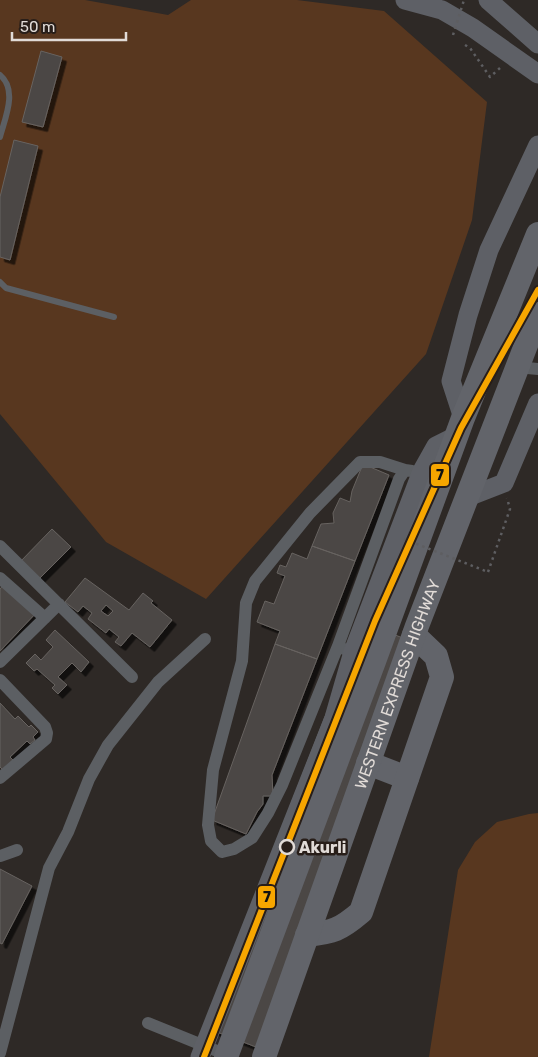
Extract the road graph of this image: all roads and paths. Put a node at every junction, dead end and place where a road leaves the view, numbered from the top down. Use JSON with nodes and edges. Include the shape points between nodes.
{"nodes":[{"id":1,"x":405,"y":0,"type":"edge"},
{"id":2,"x":464,"y":0,"type":"edge"},
{"id":3,"x":488,"y":0,"type":"edge"},
{"id":4,"x":458,"y":40,"type":"dead end"},
{"id":5,"x":464,"y":44,"type":"dead end"},
{"id":6,"x":538,"y":44,"type":"edge"},
{"id":7,"x":538,"y":74,"type":"edge"},
{"id":8,"x":0,"y":75,"type":"edge"},
{"id":9,"x":490,"y":77,"type":"dead end"},
{"id":10,"x":0,"y":137,"type":"edge"},
{"id":11,"x":538,"y":145,"type":"edge"},
{"id":12,"x":538,"y":234,"type":"edge"},
{"id":13,"x":0,"y":282,"type":"edge"},
{"id":14,"x":538,"y":314,"type":"edge"},
{"id":15,"x":114,"y":317,"type":"dead end"},
{"id":16,"x":528,"y":368,"type":"edge"},
{"id":17,"x":538,"y":403,"type":"edge"},
{"id":18,"x":459,"y":427,"type":"junction"},
{"id":19,"x":423,"y":472,"type":"junction"},
{"id":20,"x":504,"y":482,"type":"junction"},
{"id":21,"x":468,"y":497,"type":"junction"},
{"id":22,"x":404,"y":538,"type":"dead end"},
{"id":23,"x":0,"y":546,"type":"edge"},
{"id":24,"x":0,"y":578,"type":"edge"},
{"id":25,"x":59,"y":604,"type":"junction"},
{"id":26,"x":45,"y":618,"type":"junction"},
{"id":27,"x":414,"y":635,"type":"junction"},
{"id":28,"x":205,"y":639,"type":"dead end"},
{"id":29,"x":346,"y":649,"type":"junction"},
{"id":30,"x":0,"y":662,"type":"edge"},
{"id":31,"x":132,"y":677,"type":"dead end"},
{"id":32,"x":0,"y":680,"type":"edge"},
{"id":33,"x":368,"y":763,"type":"junction"},
{"id":34,"x":0,"y":778,"type":"edge"},
{"id":35,"x":407,"y":778,"type":"junction"},
{"id":36,"x":17,"y":850,"type":"dead end"},
{"id":37,"x":0,"y":856,"type":"edge"},
{"id":38,"x":307,"y":935,"type":"junction"},
{"id":39,"x":148,"y":1023,"type":"dead end"},
{"id":40,"x":202,"y":1052,"type":"edge"},
{"id":41,"x":0,"y":1053,"type":"edge"},
{"id":42,"x":227,"y":1056,"type":"edge"},
{"id":43,"x":264,"y":1057,"type":"edge"}],
"edges":[{"from":1,"to":7,"type":"street","via":[[442,10]]},
{"from":2,"to":4,"type":"path","bridge":true,"via":[[453,35]]},
{"from":3,"to":6,"type":"street"},
{"from":5,"to":9,"type":"path"},
{"from":8,"to":10,"type":"lane","via":[[6,80],[10,93]]},
{"from":11,"to":18,"type":"street","via":[[489,250],[468,315],[450,381]]},
{"from":12,"to":18,"type":"highway","name":"WESTERN EXPRESS HIGHWAY"},
{"from":13,"to":15,"type":"lane","via":[[6,288]]},
{"from":14,"to":16,"type":"highway","name":"WESTERN EXPRESS HIGHWAY"},
{"from":16,"to":21,"type":"highway","name":"WESTERN EXPRESS HIGHWAY"},
{"from":17,"to":20,"type":"street"},
{"from":18,"to":19,"type":"highway","name":"WESTERN EXPRESS HIGHWAY"},
{"from":19,"to":29,"type":"street"},
{"from":19,"to":29,"type":"street","via":[[380,462],[360,462],[310,513],[255,581],[246,603],[242,661],[213,770],[208,825],[211,841],[222,852],[252,838],[268,813]]},
{"from":19,"to":42,"type":"highway","name":"WESTERN EXPRESS HIGHWAY"},
{"from":20,"to":21,"type":"street"},
{"from":20,"to":22,"type":"path","bridge":true,"via":[[510,510],[488,572]]},
{"from":21,"to":27,"type":"highway","name":"WESTERN EXPRESS HIGHWAY"},
{"from":23,"to":25,"type":"street"},
{"from":24,"to":26,"type":"street"},
{"from":25,"to":26,"type":"street"},
{"from":25,"to":31,"type":"street"},
{"from":26,"to":30,"type":"street"},
{"from":27,"to":33,"type":"highway","name":"WESTERN EXPRESS HIGHWAY"},
{"from":27,"to":35,"type":"highway","via":[[436,656],[442,677]]},
{"from":28,"to":41,"type":"street","via":[[158,682],[108,745],[89,779],[68,832],[49,868]]},
{"from":29,"to":40,"type":"street","via":[[334,718]]},
{"from":32,"to":34,"type":"street","via":[[47,733],[46,739]]},
{"from":33,"to":35,"type":"highway"},
{"from":33,"to":38,"type":"highway","name":"WESTERN EXPRESS HIGHWAY"},
{"from":35,"to":38,"type":"highway","via":[[360,912],[346,926]]},
{"from":36,"to":37,"type":"street"},
{"from":38,"to":43,"type":"highway","name":"WESTERN EXPRESS HIGHWAY"},
{"from":39,"to":40,"type":"street"},
{"from":40,"to":42,"type":"street"}]}
